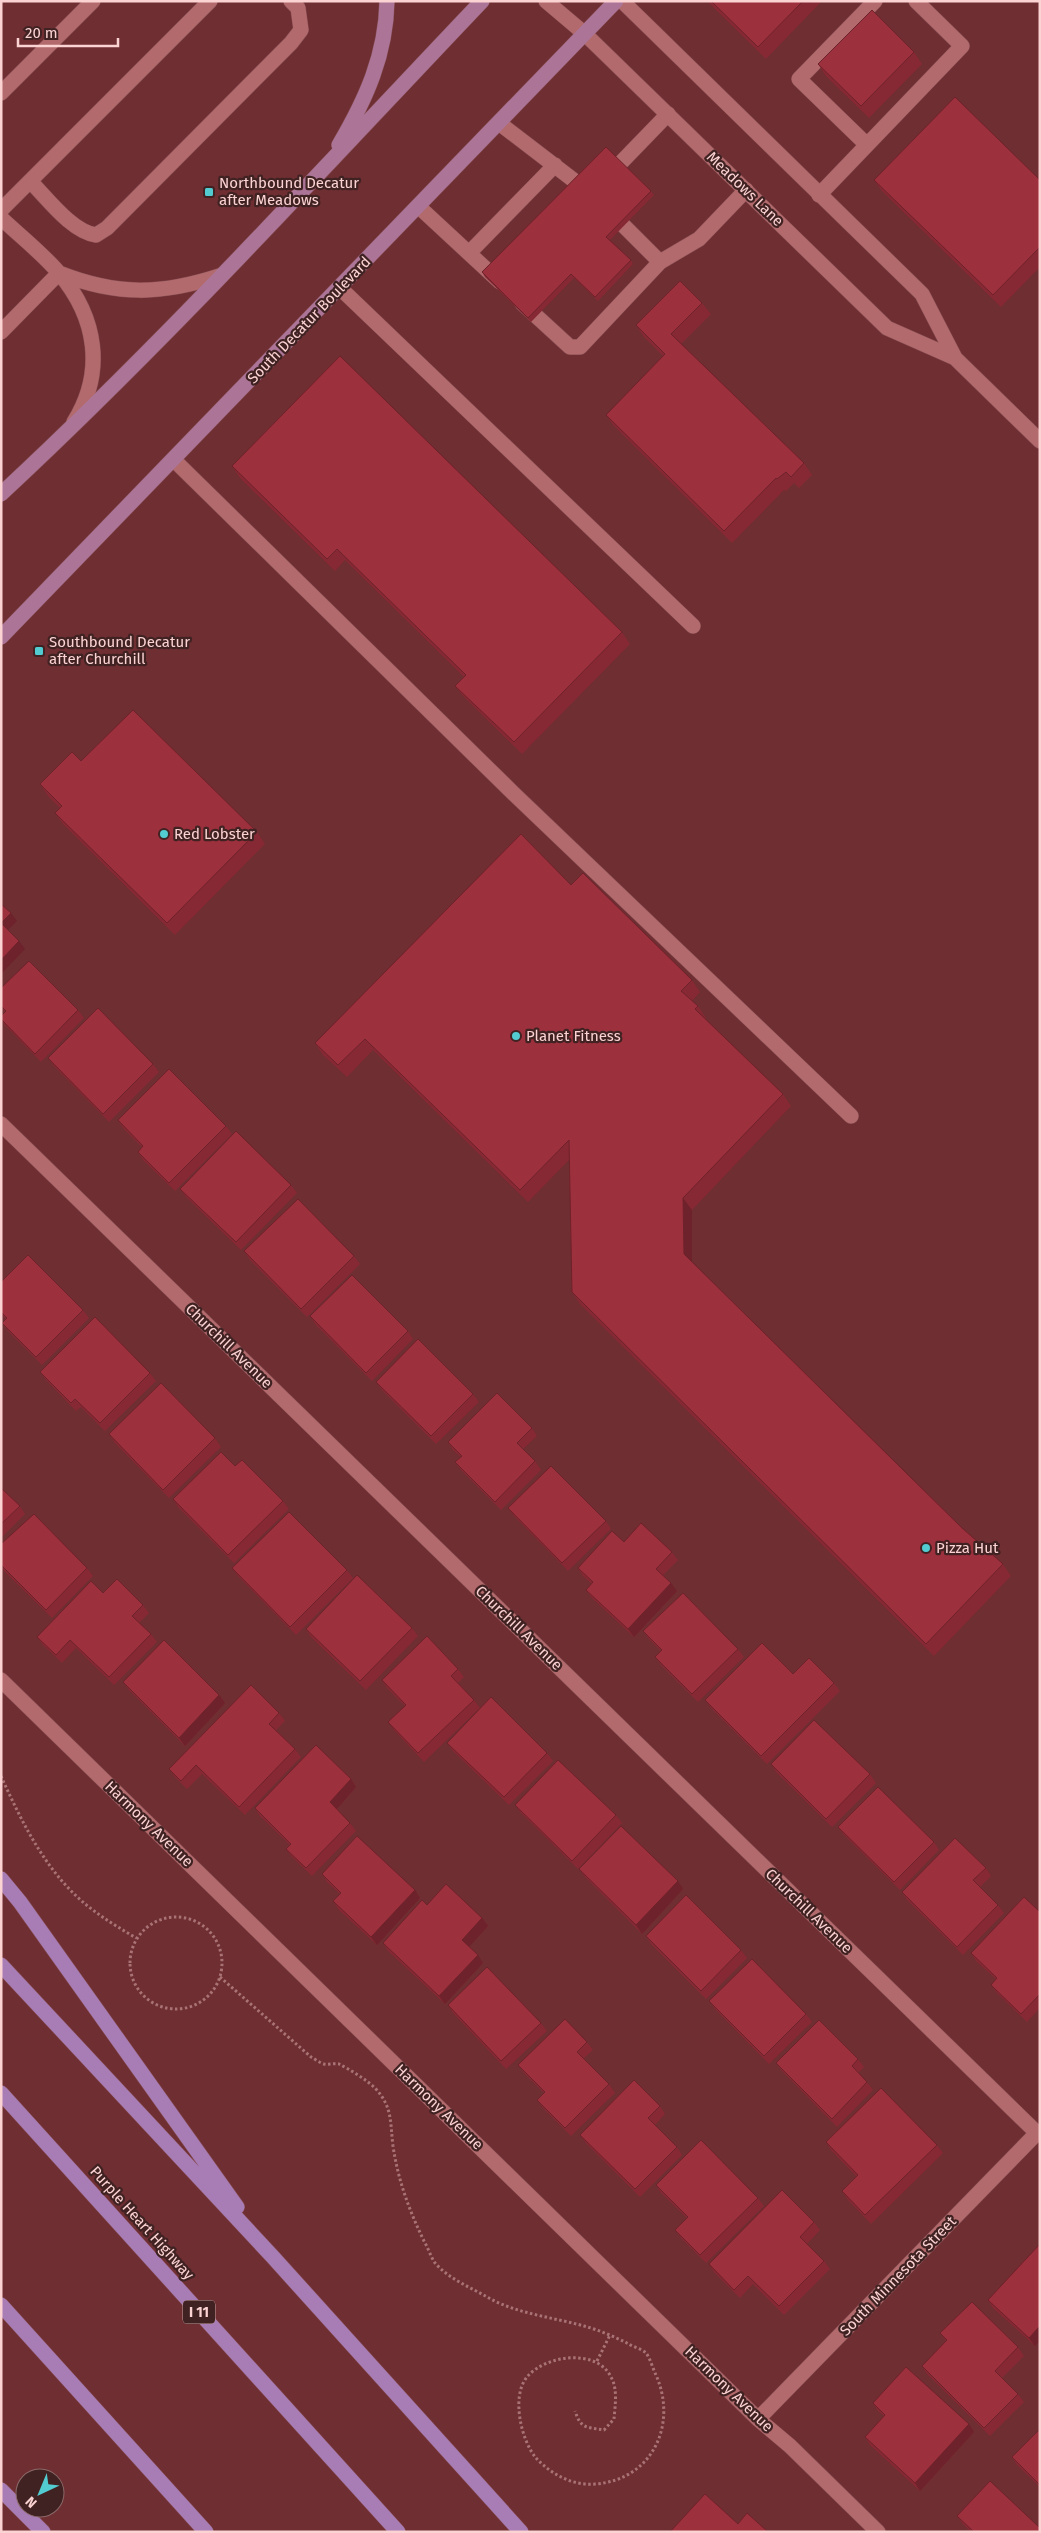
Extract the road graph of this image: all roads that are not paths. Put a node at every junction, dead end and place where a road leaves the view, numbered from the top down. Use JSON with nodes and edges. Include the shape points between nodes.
{"nodes":[{"id":1,"x":93,"y":1,"type":"edge"},
{"id":2,"x":210,"y":1,"type":"edge"},
{"id":3,"x":291,"y":1,"type":"edge"},
{"id":4,"x":388,"y":1,"type":"edge"},
{"id":5,"x":482,"y":1,"type":"edge"},
{"id":6,"x":546,"y":1,"type":"edge"},
{"id":7,"x":616,"y":1,"type":"edge"},
{"id":8,"x":622,"y":1,"type":"edge"},
{"id":9,"x":875,"y":1,"type":"edge"},
{"id":10,"x":916,"y":1,"type":"edge"},
{"id":11,"x":585,"y":34,"type":"junction"},
{"id":12,"x":1,"y":93,"type":"edge"},
{"id":13,"x":668,"y":114,"type":"junction"},
{"id":14,"x":499,"y":123,"type":"junction"},
{"id":15,"x":867,"y":145,"type":"junction"},
{"id":16,"x":554,"y":165,"type":"junction"},
{"id":17,"x":322,"y":172,"type":"junction"},
{"id":18,"x":30,"y":181,"type":"junction"},
{"id":19,"x":746,"y":190,"type":"junction"},
{"id":20,"x":591,"y":193,"type":"junction"},
{"id":21,"x":819,"y":195,"type":"junction"},
{"id":22,"x":418,"y":206,"type":"junction"},
{"id":23,"x":1,"y":210,"type":"edge"},
{"id":24,"x":1,"y":218,"type":"edge"},
{"id":25,"x":469,"y":253,"type":"junction"},
{"id":26,"x":660,"y":262,"type":"junction"},
{"id":27,"x":59,"y":273,"type":"junction"},
{"id":28,"x":222,"y":275,"type":"junction"},
{"id":29,"x":340,"y":288,"type":"junction"},
{"id":30,"x":1,"y":332,"type":"edge"},
{"id":31,"x":955,"y":358,"type":"junction"},
{"id":32,"x":66,"y":433,"type":"junction"},
{"id":33,"x":1040,"y":441,"type":"edge"},
{"id":34,"x":174,"y":460,"type":"junction"},
{"id":35,"x":1,"y":494,"type":"edge"},
{"id":36,"x":693,"y":626,"type":"dead end"},
{"id":37,"x":1,"y":637,"type":"edge"},
{"id":38,"x":850,"y":1116,"type":"dead end"},
{"id":39,"x":1,"y":1124,"type":"edge"},
{"id":40,"x":1,"y":1680,"type":"edge"},
{"id":41,"x":1,"y":1880,"type":"edge"},
{"id":42,"x":1,"y":1965,"type":"edge"},
{"id":43,"x":1,"y":2093,"type":"edge"},
{"id":44,"x":1037,"y":2133,"type":"joint"},
{"id":45,"x":272,"y":2256,"type":"junction"},
{"id":46,"x":1,"y":2305,"type":"edge"},
{"id":47,"x":758,"y":2419,"type":"junction"},
{"id":48,"x":1,"y":2490,"type":"edge"},
{"id":49,"x":43,"y":2532,"type":"edge"},
{"id":50,"x":206,"y":2532,"type":"edge"},
{"id":51,"x":398,"y":2532,"type":"edge"},
{"id":52,"x":521,"y":2532,"type":"edge"},
{"id":53,"x":878,"y":2532,"type":"edge"}],
"edges":[{"from":1,"to":12,"type":"street"},
{"from":2,"to":18,"type":"street"},
{"from":3,"to":18,"type":"street","via":[[298,8],[301,30],[121,214],[96,235],[86,234],[75,226]]},
{"from":4,"to":17,"type":"main road","via":[[386,34],[377,68],[350,127]]},
{"from":5,"to":17,"type":"main road"},
{"from":6,"to":11,"type":"street","name":"Meadows Lane"},
{"from":7,"to":11,"type":"main road","name":"South Decatur Boulevard"},
{"from":8,"to":21,"type":"street","name":"Meadows Lane"},
{"from":9,"to":15,"type":"street","via":[[799,79]]},
{"from":10,"to":15,"type":"street","via":[[962,46]]},
{"from":11,"to":13,"type":"street","name":"Meadows Lane"},
{"from":11,"to":14,"type":"main road","name":"South Decatur Boulevard"},
{"from":13,"to":19,"type":"street","name":"Meadows Lane"},
{"from":13,"to":20,"type":"street"},
{"from":14,"to":16,"type":"street"},
{"from":14,"to":22,"type":"main road","name":"South Decatur Boulevard"},
{"from":15,"to":21,"type":"street"},
{"from":16,"to":20,"type":"street"},
{"from":16,"to":25,"type":"street"},
{"from":17,"to":28,"type":"main road"},
{"from":18,"to":23,"type":"street"},
{"from":19,"to":26,"type":"street","via":[[699,239]]},
{"from":19,"to":31,"type":"street","name":"Meadows Lane","via":[[887,328]]},
{"from":20,"to":26,"type":"street"},
{"from":21,"to":31,"type":"street","name":"Meadows Lane","via":[[922,294]]},
{"from":22,"to":25,"type":"street"},
{"from":22,"to":29,"type":"main road","name":"South Decatur Boulevard"},
{"from":24,"to":27,"type":"street"},
{"from":25,"to":26,"type":"street","via":[[570,348],[580,346]]},
{"from":27,"to":28,"type":"street","via":[[90,285],[138,291],[185,286]]},
{"from":27,"to":30,"type":"street"},
{"from":27,"to":32,"type":"street","via":[[84,316],[94,356],[87,397]]},
{"from":28,"to":32,"type":"main road"},
{"from":29,"to":34,"type":"main road","name":"South Decatur Boulevard"},
{"from":29,"to":36,"type":"street"},
{"from":31,"to":33,"type":"street","name":"Meadows Lane"},
{"from":32,"to":35,"type":"main road"},
{"from":34,"to":37,"type":"main road","name":"South Decatur Boulevard"},
{"from":34,"to":38,"type":"street","via":[[513,793]]},
{"from":39,"to":44,"type":"street","name":"Churchill Avenue"},
{"from":40,"to":47,"type":"street","name":"Harmony Avenue"},
{"from":41,"to":45,"type":"highway","via":[[26,1910]]},
{"from":42,"to":45,"type":"highway"},
{"from":43,"to":51,"type":"highway","name":"Purple Heart Highway","number":"I 11"},
{"from":44,"to":47,"type":"street","name":"South Minnesota Street"},
{"from":45,"to":52,"type":"highway"},
{"from":46,"to":50,"type":"highway"},
{"from":47,"to":53,"type":"street","name":"Harmony Avenue"},
{"from":48,"to":49,"type":"highway"}]}
